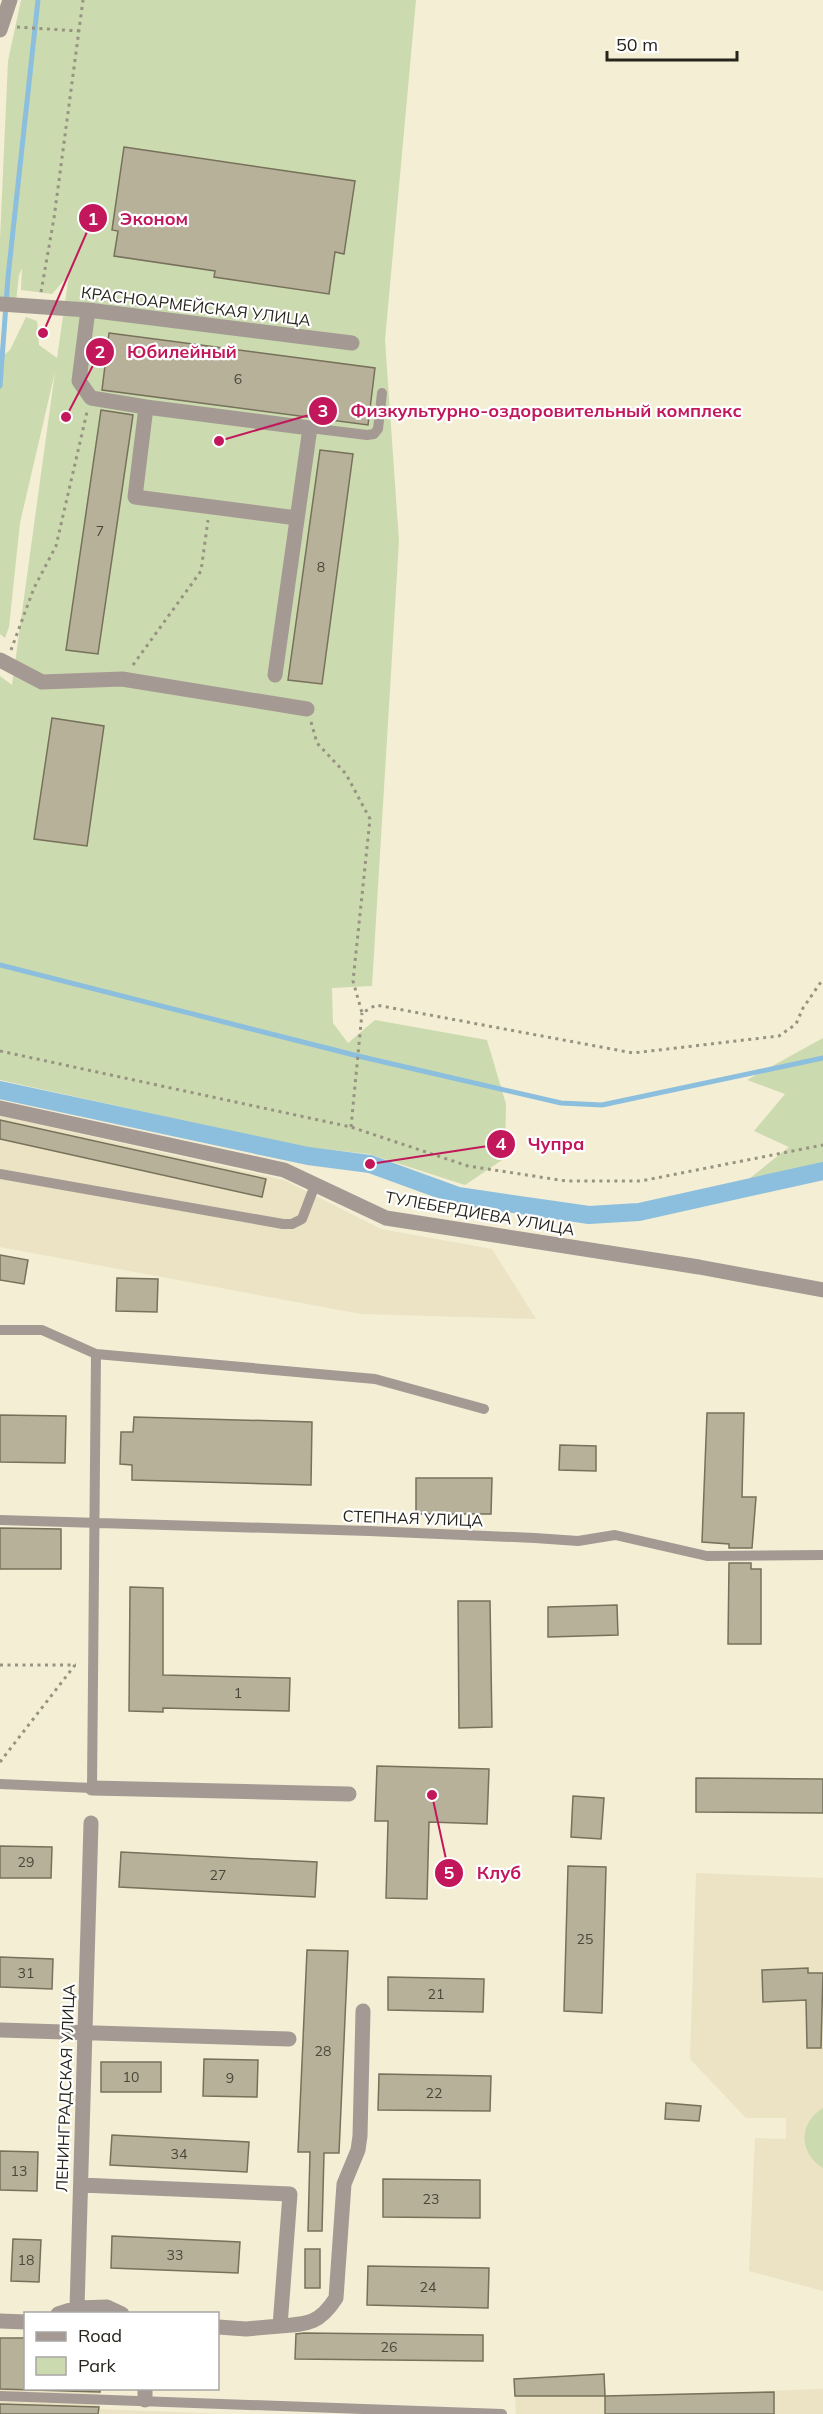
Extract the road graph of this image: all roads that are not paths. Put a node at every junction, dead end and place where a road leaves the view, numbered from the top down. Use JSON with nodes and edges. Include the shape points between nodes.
{"nodes":[{"id":1,"x":10,"y":0,"type":"edge"},
{"id":2,"x":0,"y":27,"type":"edge"},
{"id":3,"x":0,"y":304,"type":"edge"},
{"id":4,"x":88,"y":310,"type":"junction"},
{"id":5,"x":352,"y":343,"type":"dead end"},
{"id":6,"x":382,"y":393,"type":"dead end"},
{"id":7,"x":146,"y":406,"type":"junction"},
{"id":8,"x":310,"y":428,"type":"junction"},
{"id":9,"x":297,"y":518,"type":"junction"},
{"id":10,"x":3,"y":662,"type":"edge"},
{"id":11,"x":275,"y":675,"type":"dead end"},
{"id":12,"x":307,"y":709,"type":"road end"},
{"id":13,"x":0,"y":1108,"type":"edge"},
{"id":14,"x":0,"y":1174,"type":"edge"},
{"id":15,"x":315,"y":1185,"type":"junction"},
{"id":16,"x":823,"y":1290,"type":"edge"},
{"id":17,"x":0,"y":1330,"type":"edge"},
{"id":18,"x":96,"y":1354,"type":"junction"},
{"id":19,"x":483,"y":1409,"type":"dead end"},
{"id":20,"x":0,"y":1520,"type":"edge"},
{"id":21,"x":94,"y":1522,"type":"junction"},
{"id":22,"x":823,"y":1555,"type":"edge"},
{"id":23,"x":0,"y":1784,"type":"edge"},
{"id":24,"x":92,"y":1788,"type":"junction"},
{"id":25,"x":349,"y":1794,"type":"dead end"},
{"id":26,"x":91,"y":1823,"type":"dead end"},
{"id":27,"x":363,"y":2011,"type":"dead end"},
{"id":28,"x":0,"y":2030,"type":"edge"},
{"id":29,"x":85,"y":2032,"type":"junction"},
{"id":30,"x":289,"y":2039,"type":"dead end"},
{"id":31,"x":81,"y":2185,"type":"junction"},
{"id":32,"x":77,"y":2308,"type":"junction"},
{"id":33,"x":62,"y":2312,"type":"edge"},
{"id":34,"x":120,"y":2312,"type":"edge"},
{"id":35,"x":0,"y":2321,"type":"edge"},
{"id":36,"x":24,"y":2322,"type":"edge"},
{"id":37,"x":280,"y":2326,"type":"junction"},
{"id":38,"x":219,"y":2327,"type":"edge"},
{"id":39,"x":145,"y":2394,"type":"edge"},
{"id":40,"x":0,"y":2396,"type":"edge"},
{"id":41,"x":502,"y":2414,"type":"edge"}],
"edges":[{"from":1,"to":2,"type":"street"},
{"from":3,"to":4,"type":"street","name":"КРАСНОАРМЕЙСКАЯ УЛИЦА"},
{"from":4,"to":5,"type":"street","name":"КРАСНОАРМЕЙСКАЯ УЛИЦА"},
{"from":4,"to":7,"type":"street","via":[[79,381],[90,398]]},
{"from":6,"to":8,"type":"lane","via":[[374,434]]},
{"from":7,"to":8,"type":"street"},
{"from":7,"to":9,"type":"street","via":[[135,497]]},
{"from":8,"to":9,"type":"street"},
{"from":9,"to":11,"type":"street"},
{"from":10,"to":12,"type":"street","via":[[42,682],[123,679]]},
{"from":13,"to":15,"type":"street","name":"ТУЛЕБЕРДИЕВА УЛИЦА","via":[[285,1170]]},
{"from":14,"to":15,"type":"lane","via":[[283,1224],[302,1219]]},
{"from":15,"to":16,"type":"street","name":"ТУЛЕБЕРДИЕВА УЛИЦА","via":[[386,1218]]},
{"from":17,"to":18,"type":"lane","via":[[42,1330]]},
{"from":18,"to":19,"type":"lane","via":[[375,1379]]},
{"from":18,"to":21,"type":"lane"},
{"from":20,"to":21,"type":"lane","name":"СТЕПНАЯ УЛИЦА"},
{"from":21,"to":22,"type":"lane","name":"СТЕПНАЯ УЛИЦА","via":[[578,1541],[615,1535],[707,1556]]},
{"from":21,"to":24,"type":"lane"},
{"from":23,"to":24,"type":"lane"},
{"from":24,"to":25,"type":"street"},
{"from":26,"to":29,"type":"street","name":"ЛЕНИНГРАДСКАЯ УЛИЦА"},
{"from":27,"to":37,"type":"street","via":[[360,2136],[344,2184],[336,2298],[326,2314],[308,2324]]},
{"from":28,"to":29,"type":"street"},
{"from":29,"to":30,"type":"street"},
{"from":29,"to":31,"type":"street","name":"ЛЕНИНГРАДСКАЯ УЛИЦА"},
{"from":31,"to":32,"type":"street","name":"ЛЕНИНГРАДСКАЯ УЛИЦА"},
{"from":31,"to":37,"type":"street","via":[[290,2194]]},
{"from":32,"to":33,"type":"street"},
{"from":32,"to":34,"type":"street","via":[[107,2307]]},
{"from":35,"to":36,"type":"street"},
{"from":37,"to":38,"type":"street"},
{"from":39,"to":40,"type":"lane"},
{"from":39,"to":41,"type":"lane"}]}
